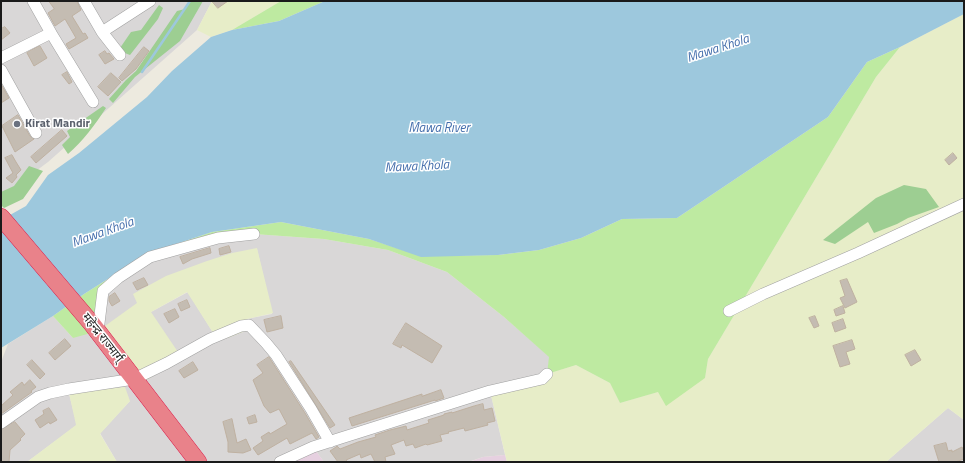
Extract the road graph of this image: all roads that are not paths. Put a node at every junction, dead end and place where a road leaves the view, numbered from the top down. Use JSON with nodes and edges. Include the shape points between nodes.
{"nodes":[{"id":1,"x":33,"y":1,"type":"edge"},
{"id":2,"x":84,"y":1,"type":"edge"},
{"id":3,"x":150,"y":1,"type":"edge"},
{"id":4,"x":102,"y":32,"type":"junction"},
{"id":5,"x":51,"y":33,"type":"junction"},
{"id":6,"x":120,"y":55,"type":"dead end"},
{"id":7,"x":1,"y":58,"type":"edge"},
{"id":8,"x":1,"y":70,"type":"edge"},
{"id":9,"x":92,"y":102,"type":"dead end"},
{"id":10,"x":36,"y":133,"type":"dead end"},
{"id":11,"x":964,"y":204,"type":"edge"},
{"id":12,"x":1,"y":217,"type":"edge"},
{"id":13,"x":254,"y":234,"type":"dead end"},
{"id":14,"x":730,"y":311,"type":"dead end"},
{"id":15,"x":95,"y":328,"type":"junction"},
{"id":16,"x":547,"y":374,"type":"dead end"},
{"id":17,"x":134,"y":379,"type":"junction"},
{"id":18,"x":1,"y":423,"type":"edge"},
{"id":19,"x":330,"y":442,"type":"junction"},
{"id":20,"x":198,"y":462,"type":"edge"},
{"id":21,"x":280,"y":462,"type":"edge"}],
"edges":[{"from":1,"to":5,"type":"street"},
{"from":2,"to":4,"type":"street"},
{"from":3,"to":4,"type":"street"},
{"from":4,"to":6,"type":"street"},
{"from":5,"to":7,"type":"street"},
{"from":5,"to":9,"type":"street"},
{"from":8,"to":10,"type":"street"},
{"from":11,"to":14,"type":"street"},
{"from":12,"to":15,"type":"highway","name":"महेन्द्र राज्मार्ग्"},
{"from":13,"to":15,"type":"street","via":[[218,238],[150,257],[103,291]]},
{"from":15,"to":17,"type":"highway","name":"महेन्द्र राज्मार्ग्"},
{"from":16,"to":19,"type":"street","via":[[542,379],[490,391]]},
{"from":17,"to":18,"type":"street","via":[[50,393],[38,397]]},
{"from":17,"to":19,"type":"street","via":[[210,339],[249,325],[276,355]]},
{"from":17,"to":20,"type":"highway","name":"महेन्द्र राज्मार्ग्"},
{"from":19,"to":21,"type":"street"}]}
